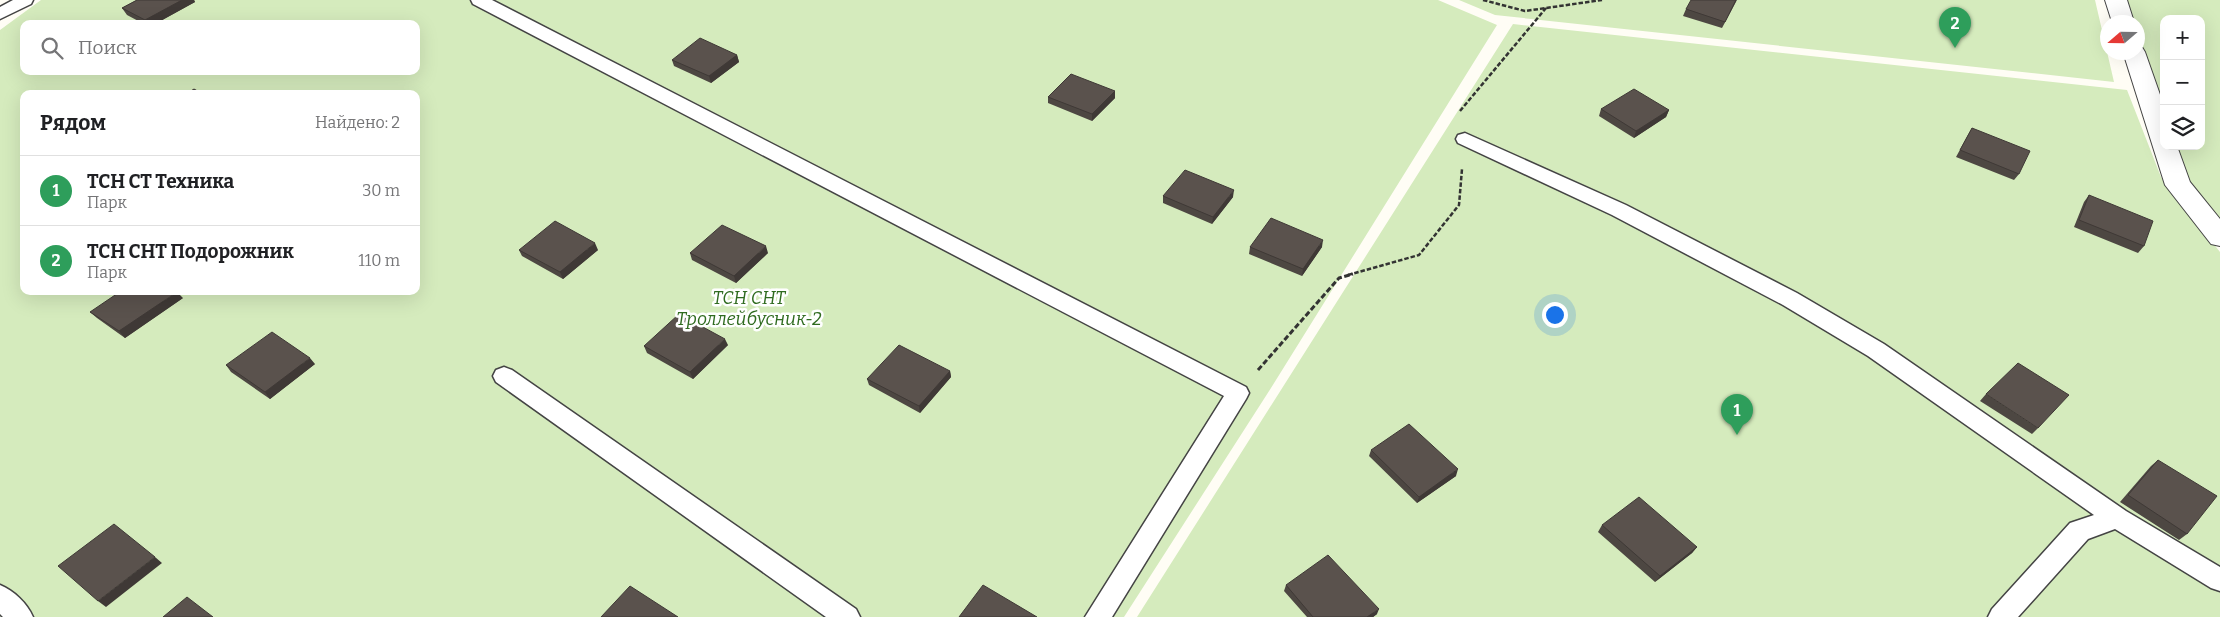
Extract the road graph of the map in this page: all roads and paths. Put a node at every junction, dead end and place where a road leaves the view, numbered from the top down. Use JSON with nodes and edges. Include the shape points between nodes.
{"nodes":[{"id":1,"x":25,"y":0,"type":"edge"},
{"id":2,"x":479,"y":0,"type":"edge"},
{"id":3,"x":1483,"y":0,"type":"edge"},
{"id":4,"x":1602,"y":0,"type":"edge"},
{"id":5,"x":2116,"y":0,"type":"edge"},
{"id":6,"x":1546,"y":8,"type":"junction"},
{"id":7,"x":0,"y":14,"type":"edge"},
{"id":8,"x":2121,"y":15,"type":"edge"},
{"id":9,"x":2137,"y":60,"type":"edge"},
{"id":10,"x":2160,"y":130,"type":"edge"},
{"id":11,"x":1465,"y":140,"type":"junction"},
{"id":12,"x":2166,"y":150,"type":"edge"},
{"id":13,"x":2220,"y":238,"type":"edge"},
{"id":14,"x":504,"y":376,"type":"dead end"},
{"id":15,"x":1238,"y":393,"type":"junction"},
{"id":16,"x":2117,"y":518,"type":"junction"},
{"id":17,"x":2220,"y":580,"type":"edge"},
{"id":18,"x":0,"y":597,"type":"edge"},
{"id":19,"x":20,"y":617,"type":"edge"},
{"id":20,"x":848,"y":617,"type":"edge"},
{"id":21,"x":1098,"y":617,"type":"edge"},
{"id":22,"x":2001,"y":617,"type":"edge"}],
"edges":[{"from":1,"to":7,"type":"lane"},
{"from":2,"to":15,"type":"lane"},
{"from":3,"to":6,"type":"path","via":[[1525,11]]},
{"from":4,"to":6,"type":"path"},
{"from":5,"to":8,"type":"street"},
{"from":6,"to":11,"type":"path","via":[[1460,111]]},
{"from":9,"to":10,"type":"street"},
{"from":11,"to":15,"type":"path","via":[[1459,205],[1419,255],[1339,278]]},
{"from":11,"to":16,"type":"lane","via":[[1619,210],[1790,299],[1876,350]]},
{"from":12,"to":13,"type":"street","via":[[2178,185]]},
{"from":14,"to":20,"type":"lane"},
{"from":15,"to":21,"type":"lane"},
{"from":16,"to":17,"type":"lane"},
{"from":16,"to":22,"type":"lane","via":[[2079,531]]},
{"from":18,"to":19,"type":"lane"}]}
